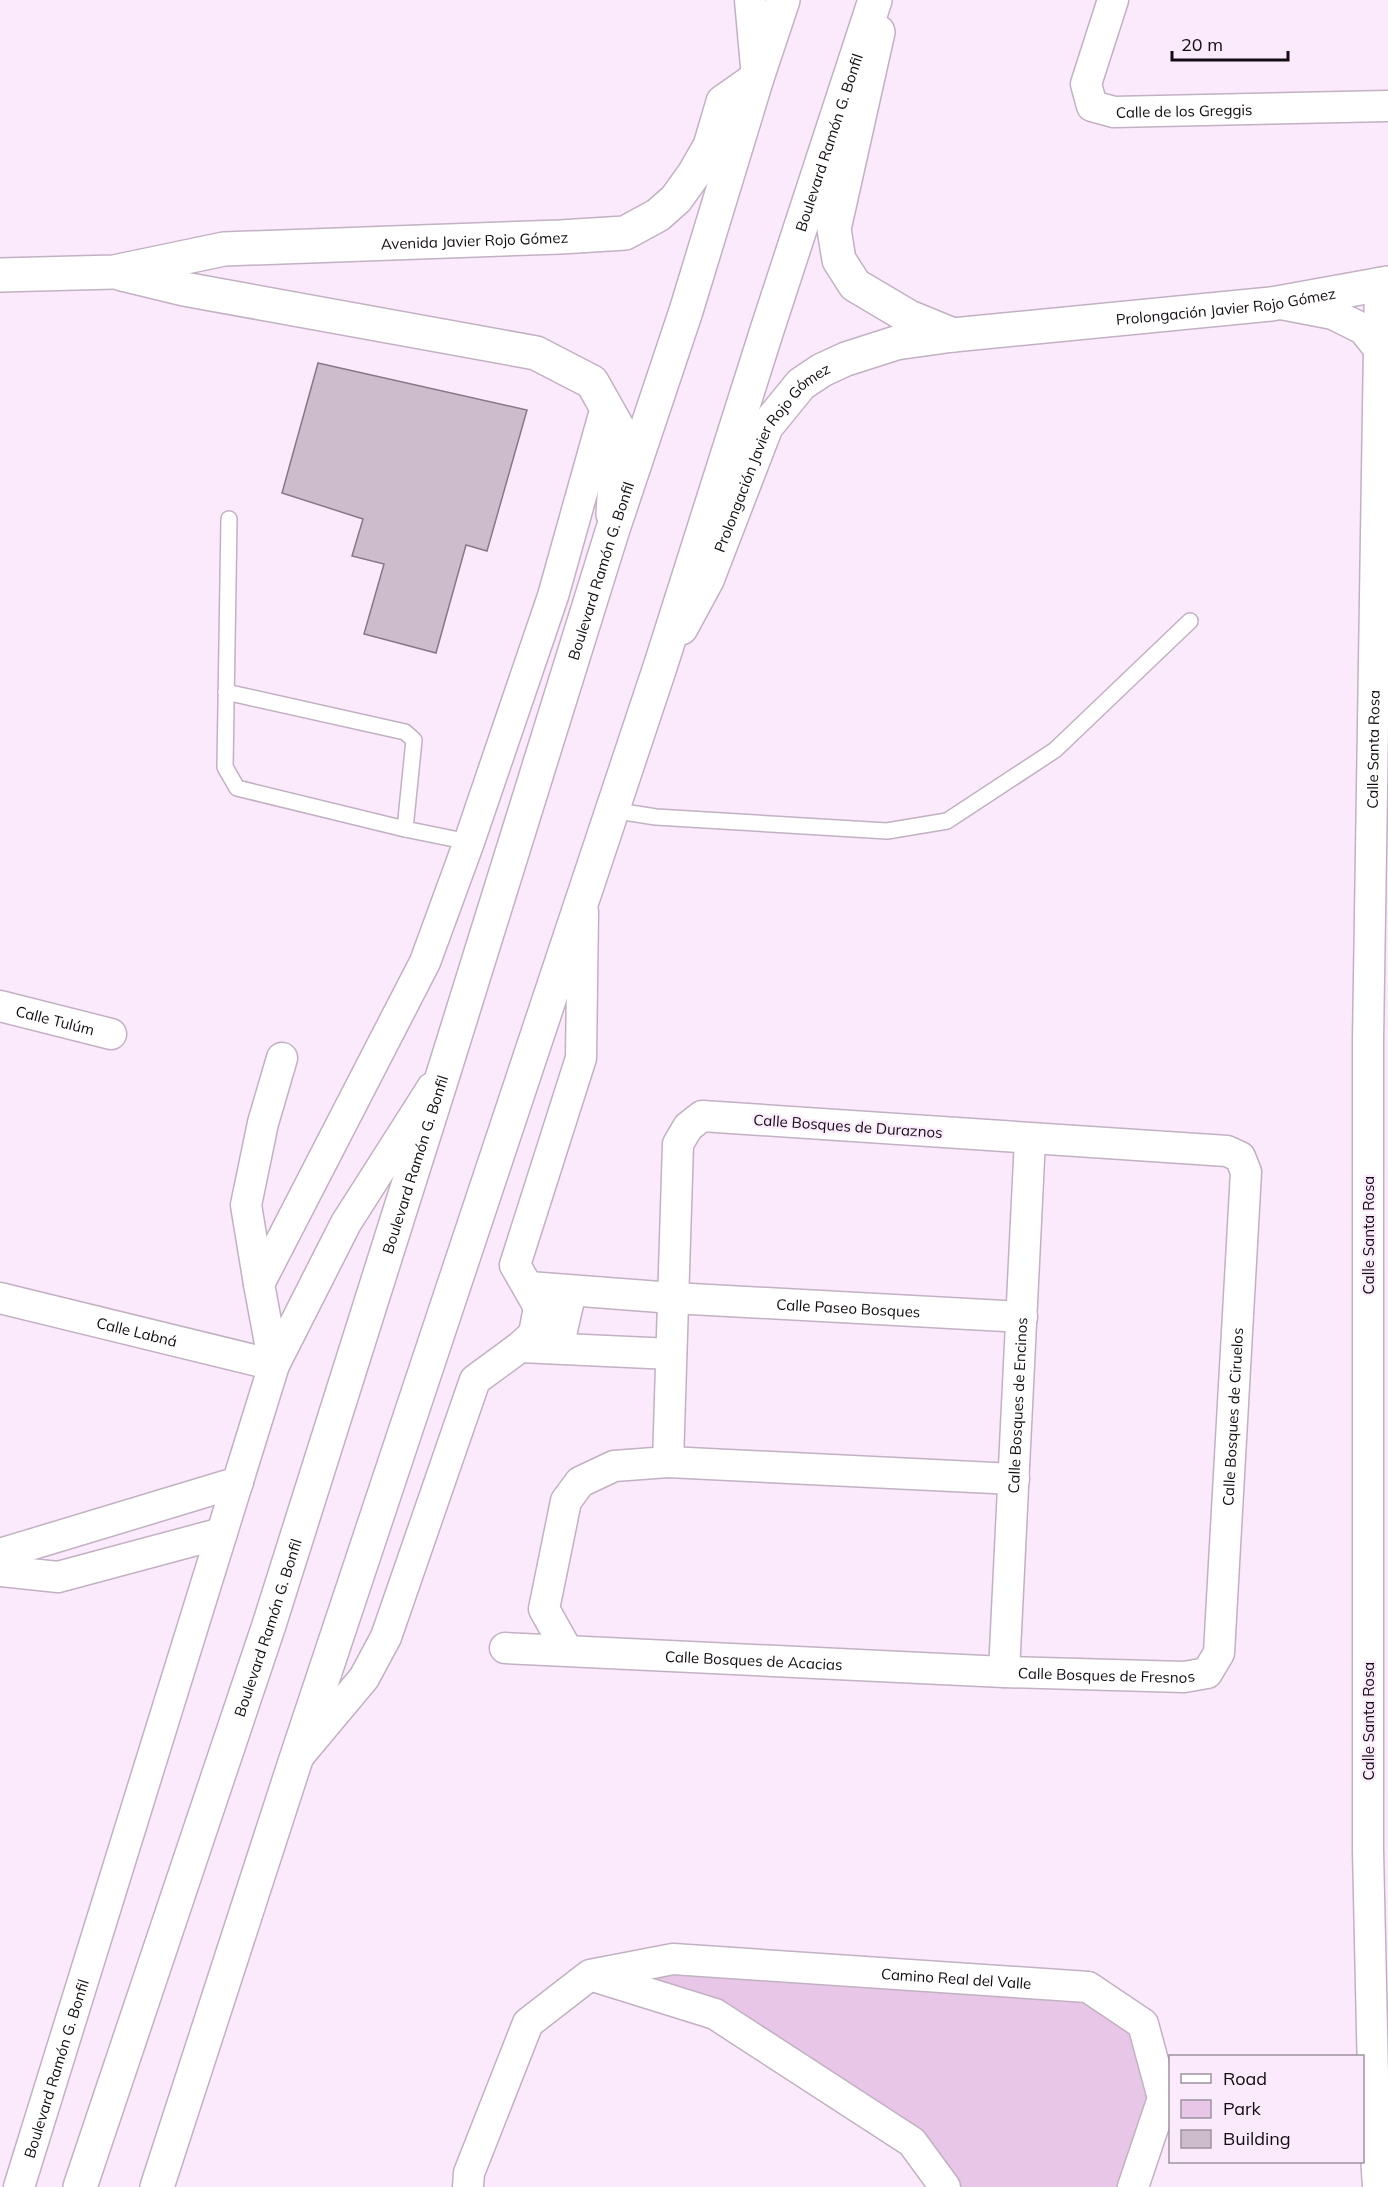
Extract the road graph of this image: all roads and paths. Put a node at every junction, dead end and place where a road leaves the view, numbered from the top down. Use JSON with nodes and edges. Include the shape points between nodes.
{"nodes":[{"id":1,"x":750,"y":0,"type":"edge"},
{"id":2,"x":783,"y":0,"type":"edge"},
{"id":3,"x":875,"y":0,"type":"edge"},
{"id":4,"x":885,"y":0,"type":"edge"},
{"id":5,"x":1113,"y":0,"type":"edge"},
{"id":6,"x":757,"y":78,"type":"junction"},
{"id":7,"x":1388,"y":106,"type":"edge"},
{"id":8,"x":114,"y":272,"type":"junction"},
{"id":9,"x":0,"y":275,"type":"edge"},
{"id":10,"x":1384,"y":283,"type":"edge"},
{"id":11,"x":1275,"y":303,"type":"junction"},
{"id":12,"x":953,"y":335,"type":"junction"},
{"id":13,"x":1379,"y":349,"type":"junction"},
{"id":14,"x":606,"y":407,"type":"junction"},
{"id":15,"x":229,"y":519,"type":"dead end"},
{"id":16,"x":612,"y":532,"type":"junction"},
{"id":17,"x":1190,"y":621,"type":"dead end"},
{"id":18,"x":661,"y":664,"type":"junction"},
{"id":19,"x":226,"y":692,"type":"junction"},
{"id":20,"x":611,"y":810,"type":"junction"},
{"id":21,"x":405,"y":829,"type":"junction"},
{"id":22,"x":469,"y":842,"type":"junction"},
{"id":23,"x":583,"y":901,"type":"junction"},
{"id":24,"x":0,"y":1006,"type":"edge"},
{"id":25,"x":111,"y":1034,"type":"dead end"},
{"id":26,"x":1378,"y":1041,"type":"edge"},
{"id":27,"x":282,"y":1058,"type":"dead end"},
{"id":28,"x":446,"y":1065,"type":"junction"},
{"id":29,"x":1030,"y":1139,"type":"junction"},
{"id":30,"x":1240,"y":1157,"type":"joint"},
{"id":31,"x":259,"y":1284,"type":"junction"},
{"id":32,"x":529,"y":1287,"type":"junction"},
{"id":33,"x":571,"y":1291,"type":"junction"},
{"id":34,"x":0,"y":1298,"type":"edge"},
{"id":35,"x":673,"y":1298,"type":"junction"},
{"id":36,"x":1022,"y":1317,"type":"junction"},
{"id":37,"x":520,"y":1347,"type":"junction"},
{"id":38,"x":558,"y":1348,"type":"junction"},
{"id":39,"x":671,"y":1354,"type":"junction"},
{"id":40,"x":274,"y":1365,"type":"junction"},
{"id":41,"x":668,"y":1462,"type":"junction"},
{"id":42,"x":1014,"y":1479,"type":"junction"},
{"id":43,"x":238,"y":1482,"type":"junction"},
{"id":44,"x":222,"y":1533,"type":"junction"},
{"id":45,"x":0,"y":1554,"type":"edge"},
{"id":46,"x":0,"y":1571,"type":"edge"},
{"id":47,"x":504,"y":1648,"type":"dead end"},
{"id":48,"x":567,"y":1650,"type":"junction"},
{"id":49,"x":1004,"y":1672,"type":"junction"},
{"id":50,"x":1207,"y":1673,"type":"joint"},
{"id":51,"x":295,"y":1762,"type":"junction"},
{"id":52,"x":1378,"y":1850,"type":"edge"},
{"id":53,"x":590,"y":1976,"type":"junction"},
{"id":54,"x":1381,"y":2122,"type":"edge"},
{"id":55,"x":14,"y":2178,"type":"edge"},
{"id":56,"x":80,"y":2187,"type":"edge"},
{"id":57,"x":158,"y":2187,"type":"edge"},
{"id":58,"x":468,"y":2187,"type":"edge"},
{"id":59,"x":945,"y":2187,"type":"edge"},
{"id":60,"x":1133,"y":2187,"type":"edge"},
{"id":61,"x":1378,"y":2187,"type":"edge"}],
"edges":[{"from":1,"to":6,"type":"street","name":"Boulevard Ramón G. Bonfil"},
{"from":2,"to":6,"type":"main road","name":"Boulevard Ramón G. Bonfil"},
{"from":3,"to":18,"type":"main road","name":"Boulevard Ramón G. Bonfil"},
{"from":4,"to":12,"type":"main road","name":"Prolongación Javier Rojo Gómez","via":[[834,229],[839,260],[855,285],[909,317]]},
{"from":5,"to":7,"type":"street","name":"Calle de los Greggis","via":[[1086,84],[1092,106],[1114,112]]},
{"from":6,"to":8,"type":"main road","name":"Avenida Javier Rojo Gómez","via":[[723,102],[710,146],[676,199],[658,215],[625,233],[224,249]]},
{"from":6,"to":16,"type":"main road","name":"Boulevard Ramón G. Bonfil","via":[[686,311]]},
{"from":8,"to":9,"type":"main road","name":"Avenida Javier Rojo Gómez"},
{"from":8,"to":14,"type":"main road","name":"Avenida Javier Rojo Gómez","via":[[184,289],[536,353],[592,382]]},
{"from":10,"to":11,"type":"main road","name":"Prolongación Javier Rojo Gómez"},
{"from":10,"to":13,"type":"street","name":"Calle Santa Rosa"},
{"from":11,"to":12,"type":"main road","name":"Prolongación Javier Rojo Gómez"},
{"from":11,"to":13,"type":"street","via":[[1333,314],[1363,329]]},
{"from":12,"to":18,"type":"main road","name":"Prolongación Javier Rojo Gómez","via":[[896,343],[846,359],[801,384],[783,404],[766,427],[707,580]]},
{"from":13,"to":26,"type":"street","name":"Calle Santa Rosa"},
{"from":14,"to":16,"type":"main road","name":"Avenida Javier Rojo Gómez","via":[[618,428]]},
{"from":14,"to":22,"type":"street","via":[[553,596]]},
{"from":15,"to":19,"type":"lane"},
{"from":16,"to":28,"type":"main road","name":"Boulevard Ramón G. Bonfil"},
{"from":17,"to":20,"type":"lane","via":[[1055,750],[946,821],[887,831],[656,817]]},
{"from":18,"to":20,"type":"main road","name":"Boulevard Ramón G. Bonfil"},
{"from":19,"to":21,"type":"lane","via":[[225,767],[237,788]]},
{"from":19,"to":21,"type":"lane","via":[[405,732],[414,740]]},
{"from":20,"to":23,"type":"main road","name":"Boulevard Ramón G. Bonfil"},
{"from":21,"to":22,"type":"lane"},
{"from":22,"to":31,"type":"street","via":[[425,962]]},
{"from":23,"to":32,"type":"street","name":"Boulevard Ramón G. Bonfil","via":[[581,1058],[515,1265]]},
{"from":23,"to":51,"type":"main road","name":"Boulevard Ramón G. Bonfil"},
{"from":24,"to":25,"type":"street","name":"Calle Tulúm"},
{"from":26,"to":52,"type":"street","name":"Calle Santa Rosa"},
{"from":27,"to":31,"type":"street","name":"Boulevard Ramón G. Bonfil","via":[[262,1123],[246,1205]]},
{"from":28,"to":40,"type":"street","name":"Boulevard Ramón G. Bonfil","via":[[346,1223]]},
{"from":28,"to":56,"type":"main road","name":"Boulevard Ramón G. Bonfil","via":[[272,1614]]},
{"from":29,"to":30,"type":"street","name":"Calle Bosques de Duraznos","via":[[1227,1151]]},
{"from":29,"to":35,"type":"street","name":"Calle Bosques de Duraznos","via":[[702,1116],[688,1127],[678,1144]]},
{"from":29,"to":36,"type":"street","name":"Calle Bosques de Encinos"},
{"from":30,"to":50,"type":"street","name":"Calle Bosques de Ciruelos","via":[[1246,1172],[1219,1653]]},
{"from":31,"to":40,"type":"street","name":"Boulevard Ramón G. Bonfil"},
{"from":32,"to":33,"type":"street","name":"Calle Paseo Bosques"},
{"from":32,"to":37,"type":"street","name":"Boulevard Ramón G. Bonfil","via":[[539,1307],[534,1334]]},
{"from":33,"to":35,"type":"street","name":"Calle Paseo Bosques"},
{"from":33,"to":38,"type":"street"},
{"from":34,"to":40,"type":"street","name":"Calle Labná"},
{"from":35,"to":36,"type":"street","name":"Calle Paseo Bosques"},
{"from":35,"to":39,"type":"street","name":"Calle Bosques de Duraznos"},
{"from":36,"to":42,"type":"street","name":"Calle Bosques de Encinos"},
{"from":37,"to":38,"type":"street"},
{"from":37,"to":51,"type":"street","name":"Boulevard Ramón G. Bonfil","via":[[475,1380],[386,1636],[364,1678]]},
{"from":38,"to":39,"type":"street"},
{"from":39,"to":41,"type":"street"},
{"from":40,"to":43,"type":"street","name":"Boulevard Ramón G. Bonfil"},
{"from":41,"to":42,"type":"street"},
{"from":41,"to":48,"type":"street","via":[[614,1466],[580,1482],[566,1501],[544,1609]]},
{"from":42,"to":49,"type":"street","name":"Calle Bosques de Encinos"},
{"from":43,"to":44,"type":"street","name":"Boulevard Ramón G. Bonfil"},
{"from":43,"to":45,"type":"street"},
{"from":44,"to":46,"type":"street","via":[[58,1577]]},
{"from":44,"to":55,"type":"street","name":"Boulevard Ramón G. Bonfil"},
{"from":47,"to":48,"type":"street","name":"Calle Bosques de Acacias"},
{"from":48,"to":49,"type":"street","name":"Calle Bosques de Acacias"},
{"from":49,"to":50,"type":"street","name":"Calle Bosques de Fresnos","via":[[1184,1677]]},
{"from":51,"to":57,"type":"main road","name":"Boulevard Ramón G. Bonfil"},
{"from":52,"to":54,"type":"street","name":"Calle Santa Rosa"},
{"from":53,"to":58,"type":"street","name":"Camino Real del Valle","via":[[528,2023],[469,2173]]},
{"from":53,"to":59,"type":"street","via":[[715,2014],[912,2142]]},
{"from":53,"to":60,"type":"street","name":"Camino Real del Valle","via":[[673,1959],[1088,1987],[1143,2024],[1163,2098]]},
{"from":54,"to":61,"type":"street","name":"Calle Santa Rosa"}]}
